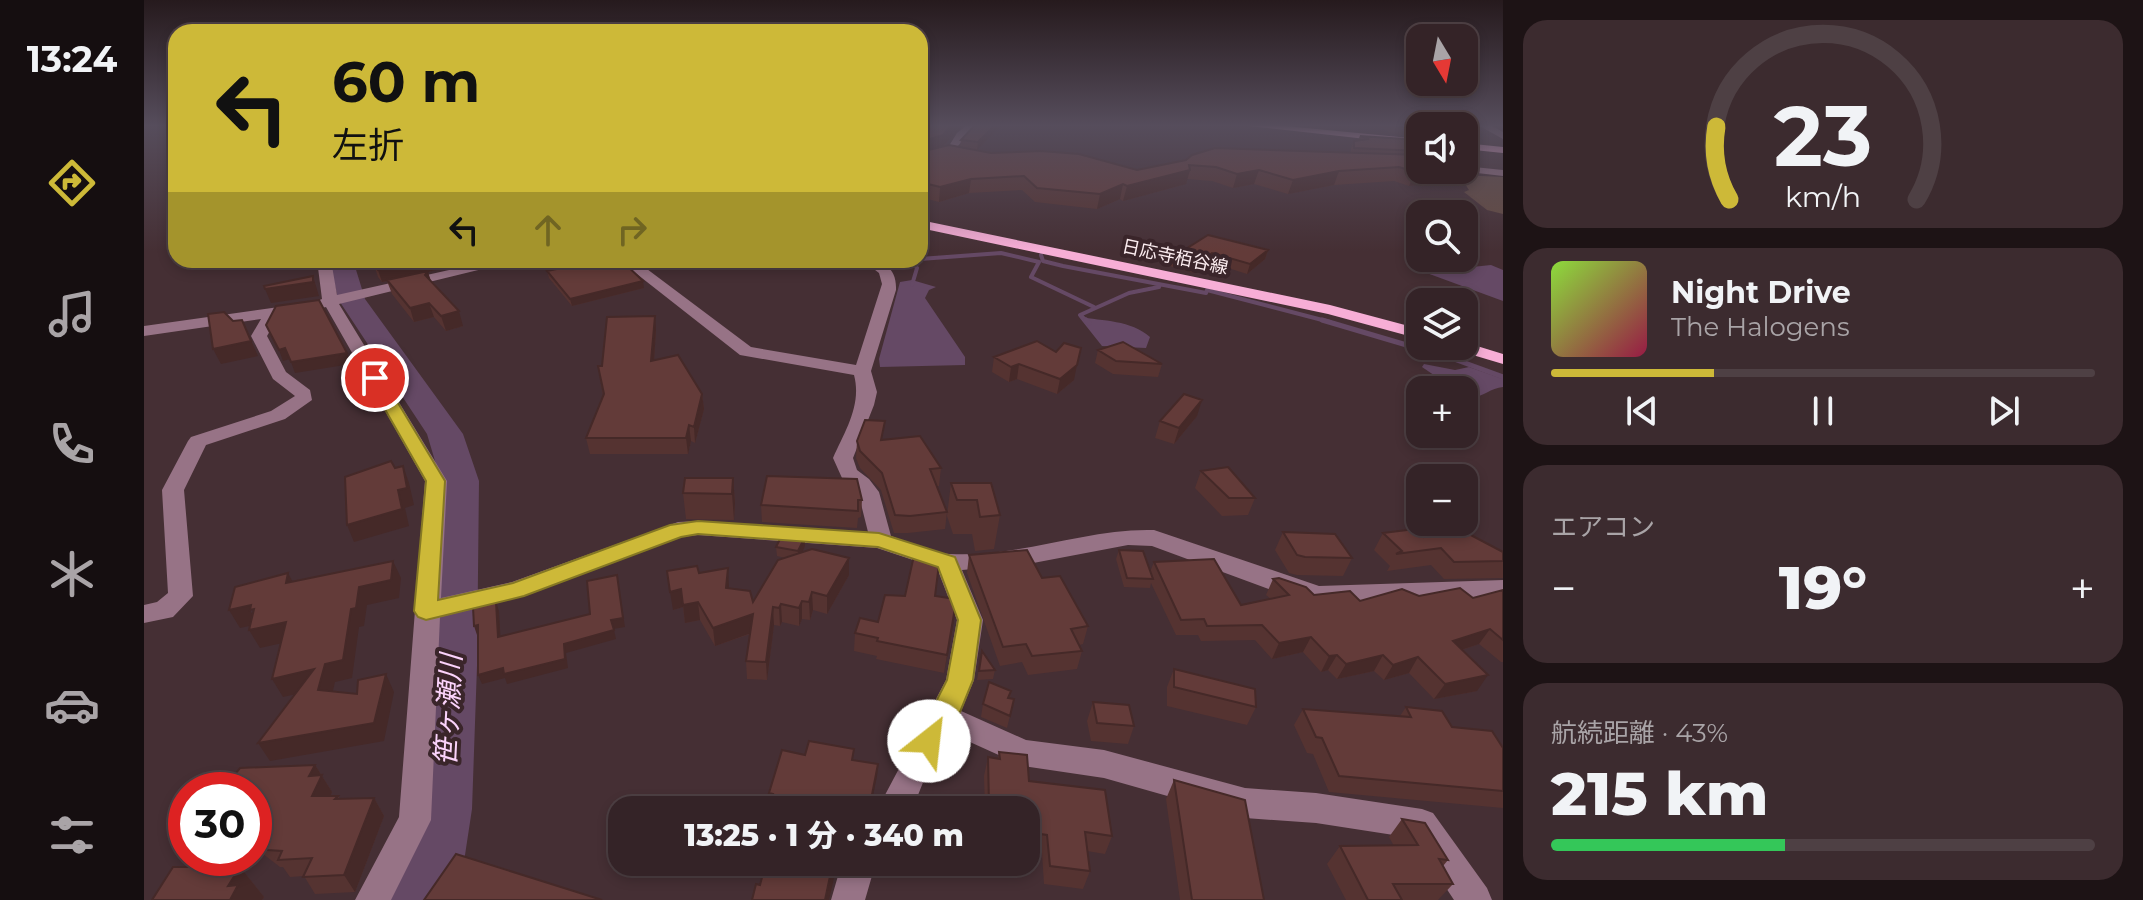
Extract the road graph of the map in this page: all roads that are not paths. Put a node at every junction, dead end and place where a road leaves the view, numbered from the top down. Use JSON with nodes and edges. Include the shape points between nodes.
{"nodes":[{"id":1,"x":1478,"y":170,"type":"edge"},
{"id":2,"x":1503,"y":173,"type":"edge"},
{"id":3,"x":928,"y":226,"type":"edge"},
{"id":4,"x":326,"y":268,"type":"edge"},
{"id":5,"x":476,"y":268,"type":"edge"},
{"id":6,"x":637,"y":268,"type":"edge"},
{"id":7,"x":883,"y":268,"type":"edge"},
{"id":8,"x":334,"y":300,"type":"junction"},
{"id":9,"x":272,"y":313,"type":"junction"},
{"id":10,"x":1406,"y":330,"type":"edge"},
{"id":11,"x":144,"y":331,"type":"edge"},
{"id":12,"x":1478,"y":351,"type":"edge"},
{"id":13,"x":1503,"y":359,"type":"edge"},
{"id":14,"x":862,"y":371,"type":"junction"},
{"id":15,"x":879,"y":540,"type":"junction"},
{"id":16,"x":947,"y":563,"type":"junction"},
{"id":17,"x":1503,"y":589,"type":"edge"},
{"id":18,"x":430,"y":610,"type":"junction"},
{"id":19,"x":144,"y":614,"type":"edge"},
{"id":20,"x":944,"y":717,"type":"junction"},
{"id":21,"x":904,"y":796,"type":"edge"},
{"id":22,"x":855,"y":876,"type":"edge"},
{"id":23,"x":372,"y":900,"type":"edge"},
{"id":24,"x":848,"y":900,"type":"edge"},
{"id":25,"x":1475,"y":900,"type":"edge"}],
"edges":[{"from":1,"to":2,"type":"street"},
{"from":3,"to":10,"type":"main road","name":"日応寺栢谷線"},
{"from":4,"to":8,"type":"street"},
{"from":5,"to":8,"type":"street"},
{"from":6,"to":14,"type":"street","via":[[746,351]]},
{"from":7,"to":14,"type":"street","via":[[890,282]]},
{"from":8,"to":9,"type":"street"},
{"from":8,"to":18,"type":"street","via":[[436,481]]},
{"from":9,"to":11,"type":"street"},
{"from":9,"to":19,"type":"street","via":[[259,336],[279,375],[304,394],[303,400],[278,415],[198,441],[173,490],[181,596],[164,610]]},
{"from":12,"to":13,"type":"main road"},
{"from":14,"to":15,"type":"street","via":[[868,392],[843,458],[850,477],[866,489]]},
{"from":15,"to":16,"type":"street"},
{"from":15,"to":18,"type":"street","via":[[678,530],[516,590]]},
{"from":16,"to":17,"type":"street","via":[[1028,556],[1140,536],[1319,595]]},
{"from":16,"to":20,"type":"street","via":[[970,620],[960,680]]},
{"from":18,"to":23,"type":"street","via":[[415,820]]},
{"from":20,"to":21,"type":"street","via":[[914,766]]},
{"from":20,"to":25,"type":"street","via":[[1023,753],[1104,764],[1245,803],[1422,824]]},
{"from":22,"to":24,"type":"street"}]}
